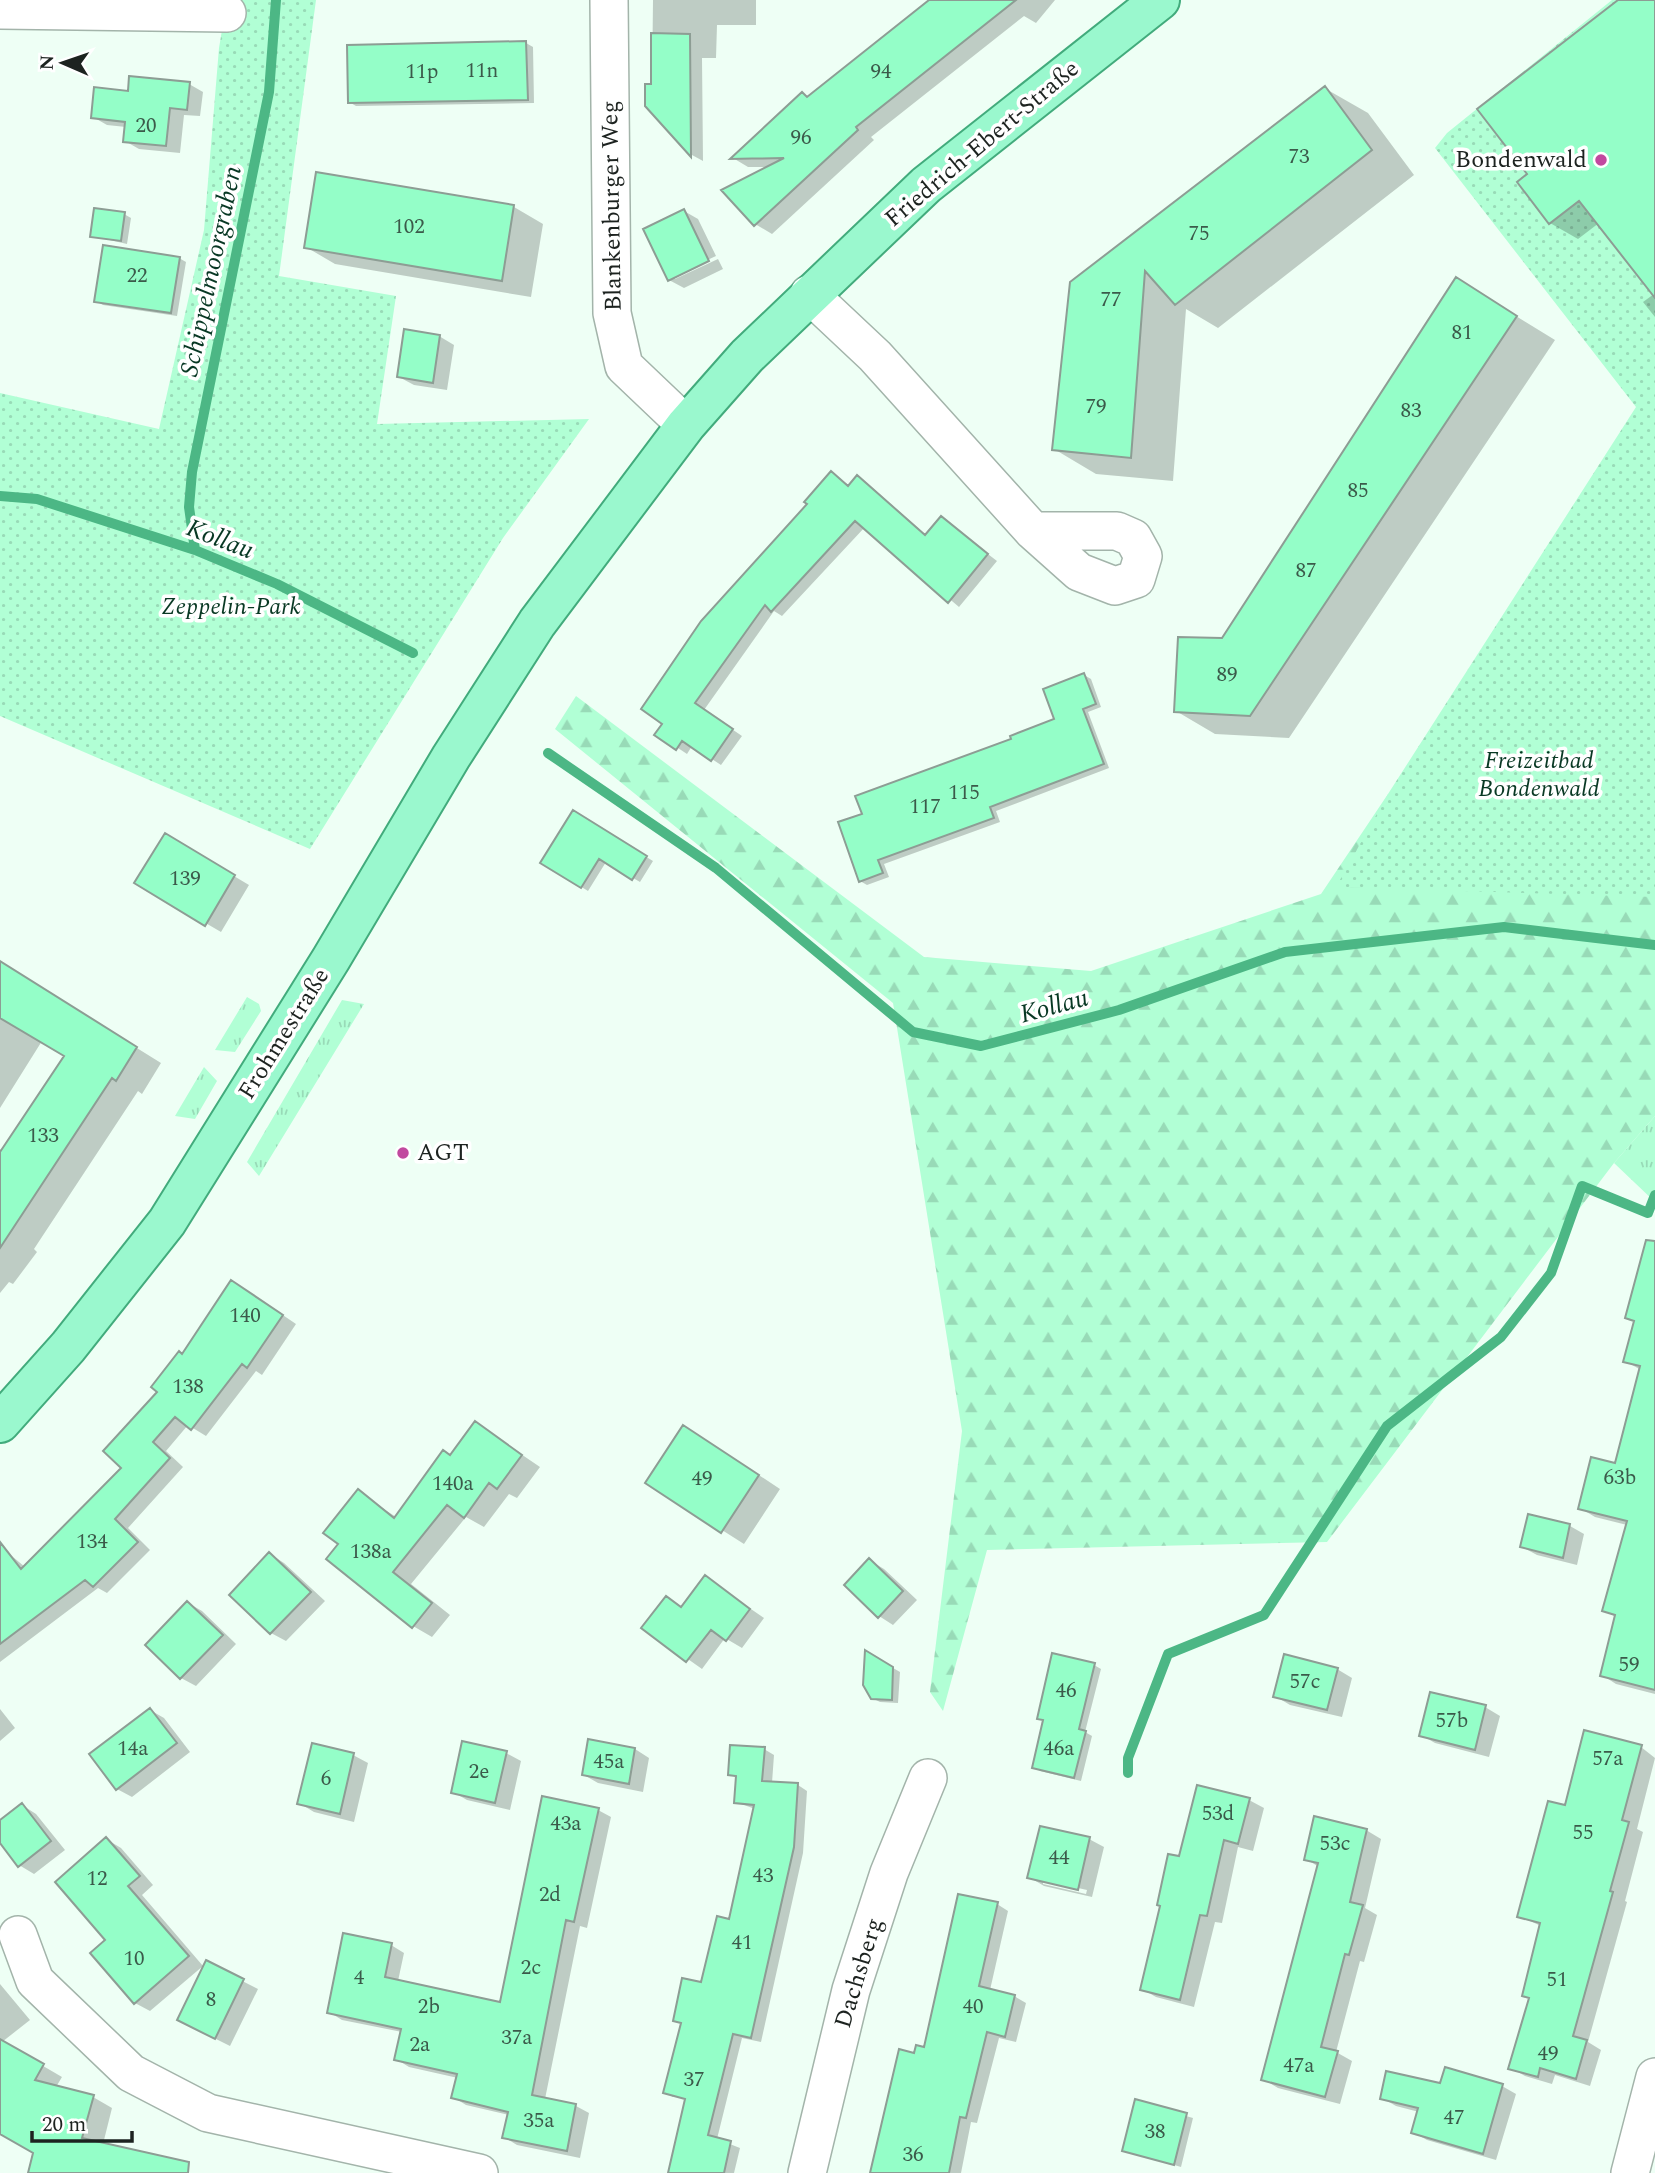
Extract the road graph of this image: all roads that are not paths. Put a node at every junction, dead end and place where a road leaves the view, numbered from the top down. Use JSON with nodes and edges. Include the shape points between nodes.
{"nodes":[{"id":1,"x":609,"y":0,"type":"edge"},
{"id":2,"x":1160,"y":0,"type":"edge"},
{"id":3,"x":0,"y":10,"type":"edge"},
{"id":4,"x":227,"y":13,"type":"dead end"},
{"id":5,"x":809,"y":294,"type":"junction"},
{"id":6,"x":686,"y":425,"type":"junction"},
{"id":7,"x":1033,"y":531,"type":"dead end"},
{"id":8,"x":537,"y":623,"type":"joint"},
{"id":9,"x":0,"y":1423,"type":"edge"},
{"id":10,"x":928,"y":1778,"type":"dead end"},
{"id":11,"x":18,"y":1935,"type":"dead end"},
{"id":12,"x":1655,"y":2077,"type":"edge"},
{"id":13,"x":479,"y":2173,"type":"edge"},
{"id":14,"x":807,"y":2173,"type":"edge"},
{"id":15,"x":1630,"y":2173,"type":"edge"}],
"edges":[{"from":1,"to":6,"type":"street","name":"Blankenburger Weg","via":[[612,313],[624,366]]},
{"from":2,"to":5,"type":"main road","name":"Friedrich-Ebert-Straße","via":[[926,185]]},
{"from":3,"to":4,"type":"street"},
{"from":5,"to":6,"type":"main road","name":"Friedrich-Ebert-Straße"},
{"from":5,"to":7,"type":"street","via":[[875,356]]},
{"from":6,"to":8,"type":"main road","name":"Friedrich-Ebert-Straße"},
{"from":8,"to":9,"type":"main road","name":"Frohmestraße","via":[[167,1222],[68,1347]]},
{"from":10,"to":14,"type":"street","name":"Dachsberg","via":[[851,1990]]},
{"from":11,"to":13,"type":"street","via":[[35,1981],[131,2073],[208,2113]]},
{"from":12,"to":15,"type":"street"}]}
